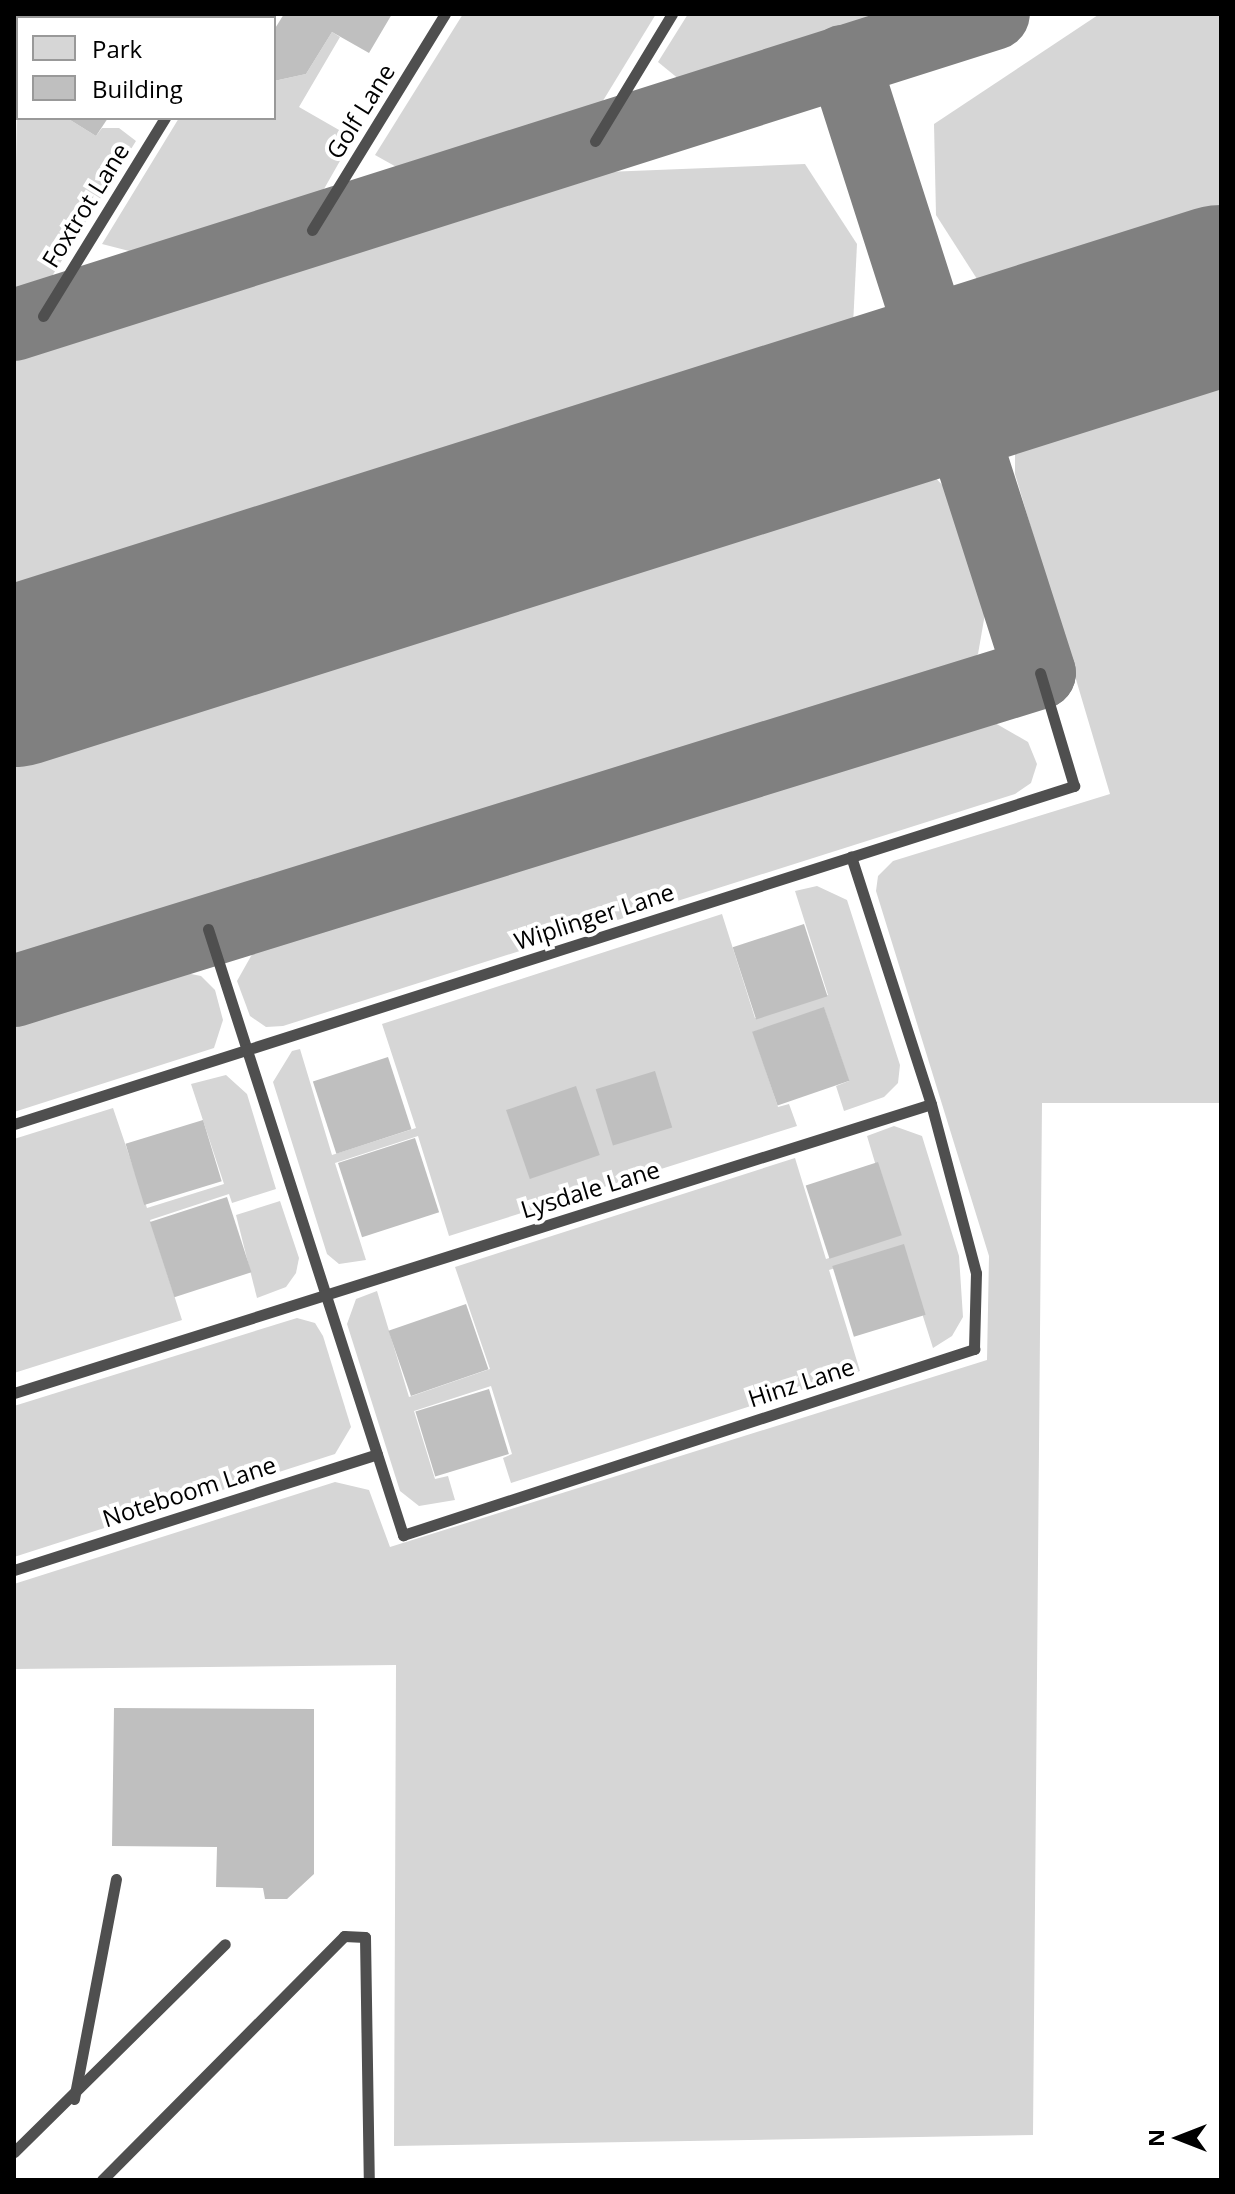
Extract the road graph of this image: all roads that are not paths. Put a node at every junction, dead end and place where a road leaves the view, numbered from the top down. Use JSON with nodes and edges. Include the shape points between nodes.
{"nodes":[{"id":1,"x":445,"y":14,"type":"edge"},
{"id":2,"x":672,"y":14,"type":"edge"},
{"id":3,"x":164,"y":120,"type":"edge"},
{"id":4,"x":595,"y":141,"type":"dead end"},
{"id":5,"x":312,"y":230,"type":"dead end"},
{"id":6,"x":43,"y":316,"type":"dead end"},
{"id":7,"x":1040,"y":673,"type":"dead end"},
{"id":8,"x":851,"y":857,"type":"junction"},
{"id":9,"x":208,"y":929,"type":"dead end"},
{"id":10,"x":247,"y":1050,"type":"junction"},
{"id":11,"x":931,"y":1104,"type":"junction"},
{"id":12,"x":14,"y":1124,"type":"edge"},
{"id":13,"x":326,"y":1295,"type":"junction"},
{"id":14,"x":14,"y":1393,"type":"edge"},
{"id":15,"x":377,"y":1454,"type":"junction"},
{"id":16,"x":14,"y":1570,"type":"edge"},
{"id":17,"x":116,"y":1879,"type":"dead end"},
{"id":18,"x":225,"y":1944,"type":"dead end"},
{"id":19,"x":74,"y":2100,"type":"junction"},
{"id":20,"x":14,"y":2152,"type":"edge"},
{"id":21,"x":102,"y":2180,"type":"edge"},
{"id":22,"x":369,"y":2180,"type":"edge"}],
"edges":[{"from":1,"to":5,"type":"lane","name":"Golf Lane"},
{"from":2,"to":4,"type":"lane"},
{"from":3,"to":6,"type":"lane","name":"Foxtrot Lane"},
{"from":7,"to":8,"type":"lane","name":"Wiplinger Lane","via":[[1074,786]]},
{"from":8,"to":10,"type":"lane","name":"Wiplinger Lane"},
{"from":8,"to":11,"type":"lane"},
{"from":9,"to":10,"type":"lane"},
{"from":10,"to":12,"type":"lane","name":"Wiplinger Lane"},
{"from":10,"to":13,"type":"lane"},
{"from":11,"to":13,"type":"lane","name":"Lysdale Lane"},
{"from":11,"to":15,"type":"lane","name":"Hinz Lane","via":[[976,1273],[974,1349],[403,1535]]},
{"from":13,"to":14,"type":"lane","name":"Lysdale Lane"},
{"from":13,"to":15,"type":"lane"},
{"from":15,"to":16,"type":"lane","name":"Noteboom Lane"},
{"from":17,"to":19,"type":"lane"},
{"from":18,"to":19,"type":"lane"},
{"from":19,"to":20,"type":"lane"},
{"from":21,"to":22,"type":"lane","via":[[344,1936],[365,1937]]}]}
